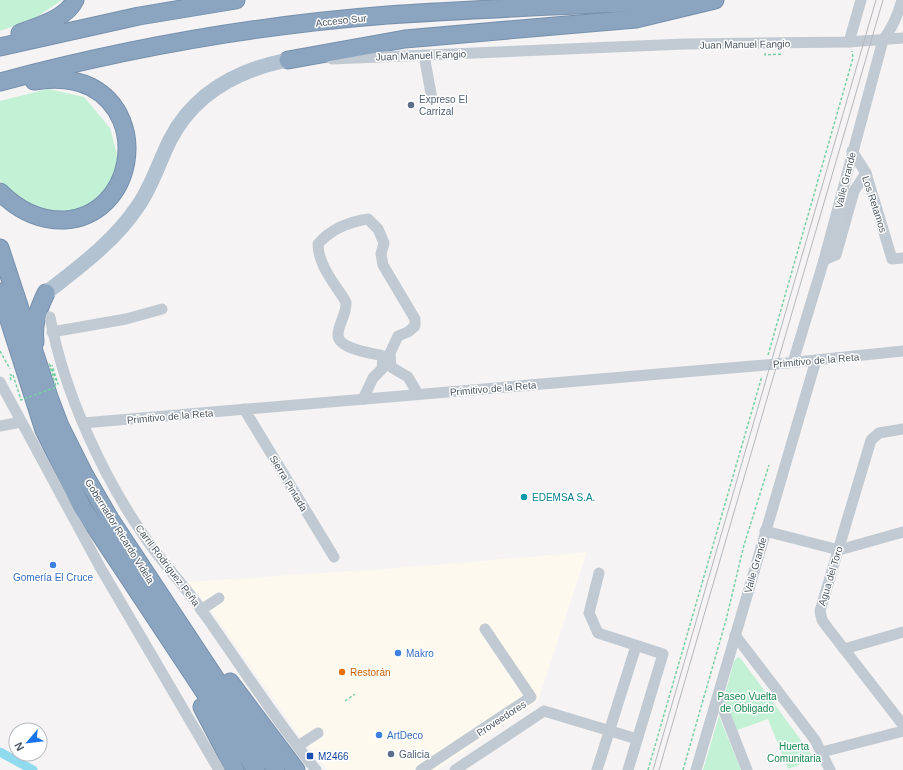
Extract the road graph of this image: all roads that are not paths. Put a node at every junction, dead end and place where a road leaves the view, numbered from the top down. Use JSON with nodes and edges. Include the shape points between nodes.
{"nodes":[{"id":1,"x":75,"y":0,"type":"edge"},
{"id":2,"x":236,"y":0,"type":"edge"},
{"id":3,"x":688,"y":0,"type":"edge"},
{"id":4,"x":715,"y":0,"type":"edge"},
{"id":5,"x":861,"y":0,"type":"edge"},
{"id":6,"x":902,"y":0,"type":"edge"},
{"id":7,"x":900,"y":19,"type":"edge"},
{"id":8,"x":903,"y":38,"type":"edge"},
{"id":9,"x":883,"y":40,"type":"junction"},
{"id":10,"x":0,"y":41,"type":"edge"},
{"id":11,"x":850,"y":42,"type":"junction"},
{"id":12,"x":0,"y":47,"type":"edge"},
{"id":13,"x":424,"y":55,"type":"junction"},
{"id":14,"x":288,"y":60,"type":"junction"},
{"id":15,"x":0,"y":82,"type":"edge"},
{"id":16,"x":0,"y":85,"type":"edge"},
{"id":17,"x":432,"y":99,"type":"dead end"},
{"id":18,"x":852,"y":151,"type":"junction"},
{"id":19,"x":866,"y":173,"type":"junction"},
{"id":20,"x":0,"y":192,"type":"edge"},
{"id":21,"x":0,"y":248,"type":"edge"},
{"id":22,"x":898,"y":258,"type":"edge"},
{"id":23,"x":824,"y":260,"type":"junction"},
{"id":24,"x":0,"y":292,"type":"edge"},
{"id":25,"x":46,"y":293,"type":"joint"},
{"id":26,"x":162,"y":309,"type":"dead end"},
{"id":27,"x":50,"y":317,"type":"dead end"},
{"id":28,"x":0,"y":323,"type":"edge"},
{"id":29,"x":52,"y":332,"type":"junction"},
{"id":30,"x":903,"y":351,"type":"edge"},
{"id":31,"x":816,"y":360,"type":"junction"},
{"id":32,"x":793,"y":362,"type":"junction"},
{"id":33,"x":23,"y":365,"type":"junction"},
{"id":34,"x":0,"y":382,"type":"edge"},
{"id":35,"x":418,"y":394,"type":"junction"},
{"id":36,"x":363,"y":399,"type":"junction"},
{"id":37,"x":244,"y":409,"type":"junction"},
{"id":38,"x":21,"y":422,"type":"junction"},
{"id":39,"x":83,"y":423,"type":"junction"},
{"id":40,"x":0,"y":426,"type":"edge"},
{"id":41,"x":903,"y":429,"type":"edge"},
{"id":42,"x":765,"y":531,"type":"junction"},
{"id":43,"x":903,"y":532,"type":"edge"},
{"id":44,"x":839,"y":550,"type":"junction"},
{"id":45,"x":334,"y":558,"type":"dead end"},
{"id":46,"x":598,"y":573,"type":"dead end"},
{"id":47,"x":219,"y":598,"type":"dead end"},
{"id":48,"x":201,"y":610,"type":"junction"},
{"id":49,"x":179,"y":622,"type":"junction"},
{"id":50,"x":485,"y":629,"type":"dead end"},
{"id":51,"x":164,"y":632,"type":"junction"},
{"id":52,"x":903,"y":632,"type":"edge"},
{"id":53,"x":735,"y":635,"type":"junction"},
{"id":54,"x":636,"y":646,"type":"junction"},
{"id":55,"x":844,"y":649,"type":"junction"},
{"id":56,"x":718,"y":696,"type":"junction"},
{"id":57,"x":903,"y":725,"type":"edge"},
{"id":58,"x":610,"y":731,"type":"junction"},
{"id":59,"x":903,"y":731,"type":"edge"},
{"id":60,"x":318,"y":733,"type":"dead end"},
{"id":61,"x":637,"y":739,"type":"junction"},
{"id":62,"x":298,"y":746,"type":"junction"},
{"id":63,"x":822,"y":752,"type":"junction"},
{"id":64,"x":263,"y":766,"type":"edge"},
{"id":65,"x":218,"y":770,"type":"edge"},
{"id":66,"x":236,"y":770,"type":"edge"},
{"id":67,"x":296,"y":770,"type":"edge"},
{"id":68,"x":316,"y":770,"type":"edge"},
{"id":69,"x":421,"y":770,"type":"edge"},
{"id":70,"x":455,"y":770,"type":"edge"},
{"id":71,"x":597,"y":770,"type":"edge"},
{"id":72,"x":628,"y":770,"type":"edge"},
{"id":73,"x":696,"y":770,"type":"edge"},
{"id":74,"x":747,"y":770,"type":"edge"},
{"id":75,"x":830,"y":770,"type":"edge"}],
"edges":[{"from":1,"to":10,"type":"highway","via":[[73,6],[59,16]]},
{"from":2,"to":12,"type":"highway","via":[[139,16]]},
{"from":3,"to":15,"type":"highway","name":"Acceso Sur","via":[[402,14],[297,24],[129,51],[62,65]]},
{"from":4,"to":14,"type":"highway","via":[[636,19],[405,39]]},
{"from":5,"to":11,"type":"street"},
{"from":6,"to":7,"type":"street","name":"Valle Grande"},
{"from":7,"to":9,"type":"street","name":"Valle Grande"},
{"from":8,"to":9,"type":"street","name":"Juan Manuel Fangio"},
{"from":9,"to":11,"type":"street","name":"Juan Manuel Fangio"},
{"from":9,"to":18,"type":"street","name":"Valle Grande"},
{"from":11,"to":13,"type":"street","name":"Juan Manuel Fangio","via":[[686,44]]},
{"from":13,"to":14,"type":"street","name":"Juan Manuel Fangio"},
{"from":13,"to":17,"type":"street"},
{"from":14,"to":25,"type":"main road","name":"Juan Manuel Fangio","via":[[268,64],[231,78],[214,88],[197,103],[170,139],[145,194],[132,215],[104,247]]},
{"from":16,"to":20,"type":"highway","via":[[52,78],[90,87],[108,100],[119,116],[128,147],[119,184],[111,196],[86,215],[55,220],[37,217],[10,202]]},
{"from":18,"to":19,"type":"street","name":"Los Retamos"},
{"from":18,"to":23,"type":"street","name":"Valle Grande"},
{"from":19,"to":22,"type":"street","name":"Los Retamos"},
{"from":19,"to":23,"type":"street","via":[[854,191],[836,255]]},
{"from":21,"to":33,"type":"highway","name":"Gobernador Ricardo Videla"},
{"from":23,"to":32,"type":"street","name":"Valle Grande"},
{"from":24,"to":33,"type":"highway","name":"Gobernador Ricardo Videla"},
{"from":25,"to":33,"type":"highway","via":[[38,310]]},
{"from":26,"to":29,"type":"street","via":[[126,319]]},
{"from":27,"to":29,"type":"street","name":"Carril Rodríguez Peña"},
{"from":28,"to":33,"type":"highway","via":[[7,330]]},
{"from":29,"to":39,"type":"street","name":"Carril Rodríguez Peña","via":[[61,365]]},
{"from":30,"to":31,"type":"street","name":"Primitivo de la Reta"},
{"from":31,"to":32,"type":"street","name":"Primitivo de la Reta"},
{"from":31,"to":42,"type":"street","name":"Valle Grande"},
{"from":32,"to":35,"type":"street","name":"Primitivo de la Reta"},
{"from":33,"to":49,"type":"highway","name":"Gobernador Ricardo Videla","via":[[60,426],[110,518]]},
{"from":33,"to":51,"type":"highway","name":"Gobernador Ricardo Videla","via":[[44,430],[68,482],[96,530]]},
{"from":34,"to":38,"type":"street"},
{"from":35,"to":36,"type":"street","name":"Primitivo de la Reta"},
{"from":35,"to":36,"type":"street","via":[[408,377],[390,367],[390,353],[398,336],[415,326],[415,320],[384,265],[381,254],[384,243],[378,229],[368,219],[342,226],[325,236],[318,244],[322,264],[346,302],[338,335],[340,340],[344,346],[383,356],[382,370],[373,378]]},
{"from":36,"to":37,"type":"street","name":"Primitivo de la Reta"},
{"from":37,"to":39,"type":"street","name":"Primitivo de la Reta"},
{"from":37,"to":45,"type":"street","name":"Sierra Pintada"},
{"from":38,"to":40,"type":"street"},
{"from":38,"to":65,"type":"street","via":[[100,567]]},
{"from":39,"to":48,"type":"street","name":"Carril Rodríguez Peña","via":[[114,489],[149,543]]},
{"from":41,"to":44,"type":"street","name":"Agua del Toro","via":[[879,433],[871,440]]},
{"from":42,"to":44,"type":"street"},
{"from":42,"to":53,"type":"street","name":"Valle Grande"},
{"from":43,"to":44,"type":"street"},
{"from":44,"to":55,"type":"street","name":"Agua del Toro","via":[[820,611],[822,620]]},
{"from":46,"to":54,"type":"street","via":[[588,613],[598,633]]},
{"from":47,"to":48,"type":"street"},
{"from":48,"to":62,"type":"street","name":"Carril Rodríguez Peña"},
{"from":49,"to":64,"type":"highway","name":"Gobernador Ricardo Videla"},
{"from":49,"to":67,"type":"highway","via":[[246,702]]},
{"from":50,"to":69,"type":"street","name":"Proveedores","via":[[531,697]]},
{"from":51,"to":64,"type":"highway","name":"Gobernador Ricardo Videla"},
{"from":51,"to":66,"type":"highway"},
{"from":52,"to":55,"type":"street"},
{"from":53,"to":56,"type":"street","name":"Valle Grande"},
{"from":53,"to":63,"type":"street"},
{"from":54,"to":58,"type":"street"},
{"from":54,"to":61,"type":"street","via":[[662,654]]},
{"from":55,"to":57,"type":"street","name":"Agua del Toro"},
{"from":56,"to":73,"type":"street","name":"Valle Grande"},
{"from":56,"to":74,"type":"street"},
{"from":58,"to":61,"type":"street"},
{"from":58,"to":70,"type":"street","via":[[544,711]]},
{"from":58,"to":71,"type":"street"},
{"from":59,"to":63,"type":"street"},
{"from":60,"to":62,"type":"street"},
{"from":61,"to":72,"type":"street"},
{"from":62,"to":68,"type":"street","name":"Carril Rodríguez Peña"},
{"from":63,"to":75,"type":"street"}]}
